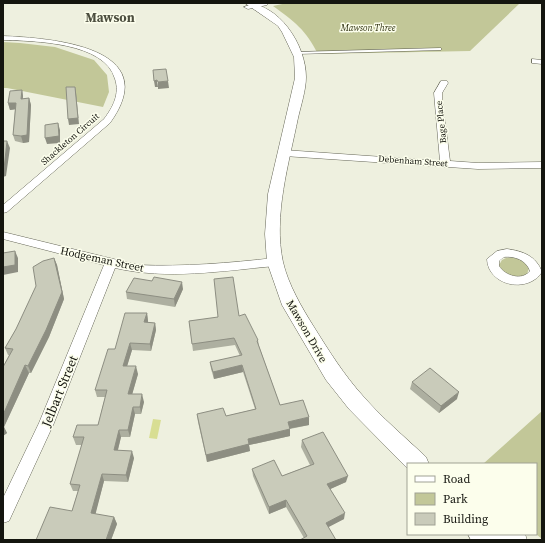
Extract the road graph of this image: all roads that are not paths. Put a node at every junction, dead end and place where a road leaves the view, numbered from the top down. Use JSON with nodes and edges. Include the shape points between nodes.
{"nodes":[{"id":1,"x":264,"y":3,"type":"edge"},
{"id":2,"x":248,"y":4,"type":"edge"},
{"id":3,"x":3,"y":38,"type":"edge"},
{"id":4,"x":440,"y":49,"type":"dead end"},
{"id":5,"x":296,"y":50,"type":"junction"},
{"id":6,"x":444,"y":83,"type":"dead end"},
{"id":7,"x":284,"y":153,"type":"junction"},
{"id":8,"x":445,"y":163,"type":"junction"},
{"id":9,"x":540,"y":168,"type":"edge"},
{"id":10,"x":3,"y":210,"type":"edge"},
{"id":11,"x":3,"y":235,"type":"edge"},
{"id":12,"x":275,"y":262,"type":"junction"},
{"id":13,"x":111,"y":264,"type":"junction"},
{"id":14,"x":417,"y":463,"type":"edge"},
{"id":15,"x":3,"y":515,"type":"edge"},
{"id":16,"x":505,"y":535,"type":"edge"},
{"id":17,"x":514,"y":540,"type":"edge"}],
"edges":[{"from":1,"to":2,"type":"street"},
{"from":2,"to":5,"type":"main road"},
{"from":3,"to":10,"type":"street","name":"Shackleton Circuit","via":[[61,43],[96,54],[117,70],[121,96],[117,108],[107,121]]},
{"from":4,"to":5,"type":"lane"},
{"from":5,"to":7,"type":"main road","name":"Mawson Drive","via":[[301,78]]},
{"from":6,"to":8,"type":"street","name":"Bage Place","via":[[438,92],[438,100]]},
{"from":7,"to":8,"type":"street","name":"Debenham Street"},
{"from":7,"to":12,"type":"main road","name":"Mawson Drive","via":[[275,194]]},
{"from":8,"to":9,"type":"street","name":"Debenham Street"},
{"from":11,"to":13,"type":"street","name":"Hodgeman Street"},
{"from":12,"to":13,"type":"street","name":"Hodgeman Street","via":[[161,270]]},
{"from":12,"to":14,"type":"main road","name":"Mawson Drive","via":[[291,305],[333,374],[356,403]]},
{"from":13,"to":15,"type":"street","name":"Jelbart Street","via":[[36,448]]},
{"from":16,"to":17,"type":"main road"}]}
